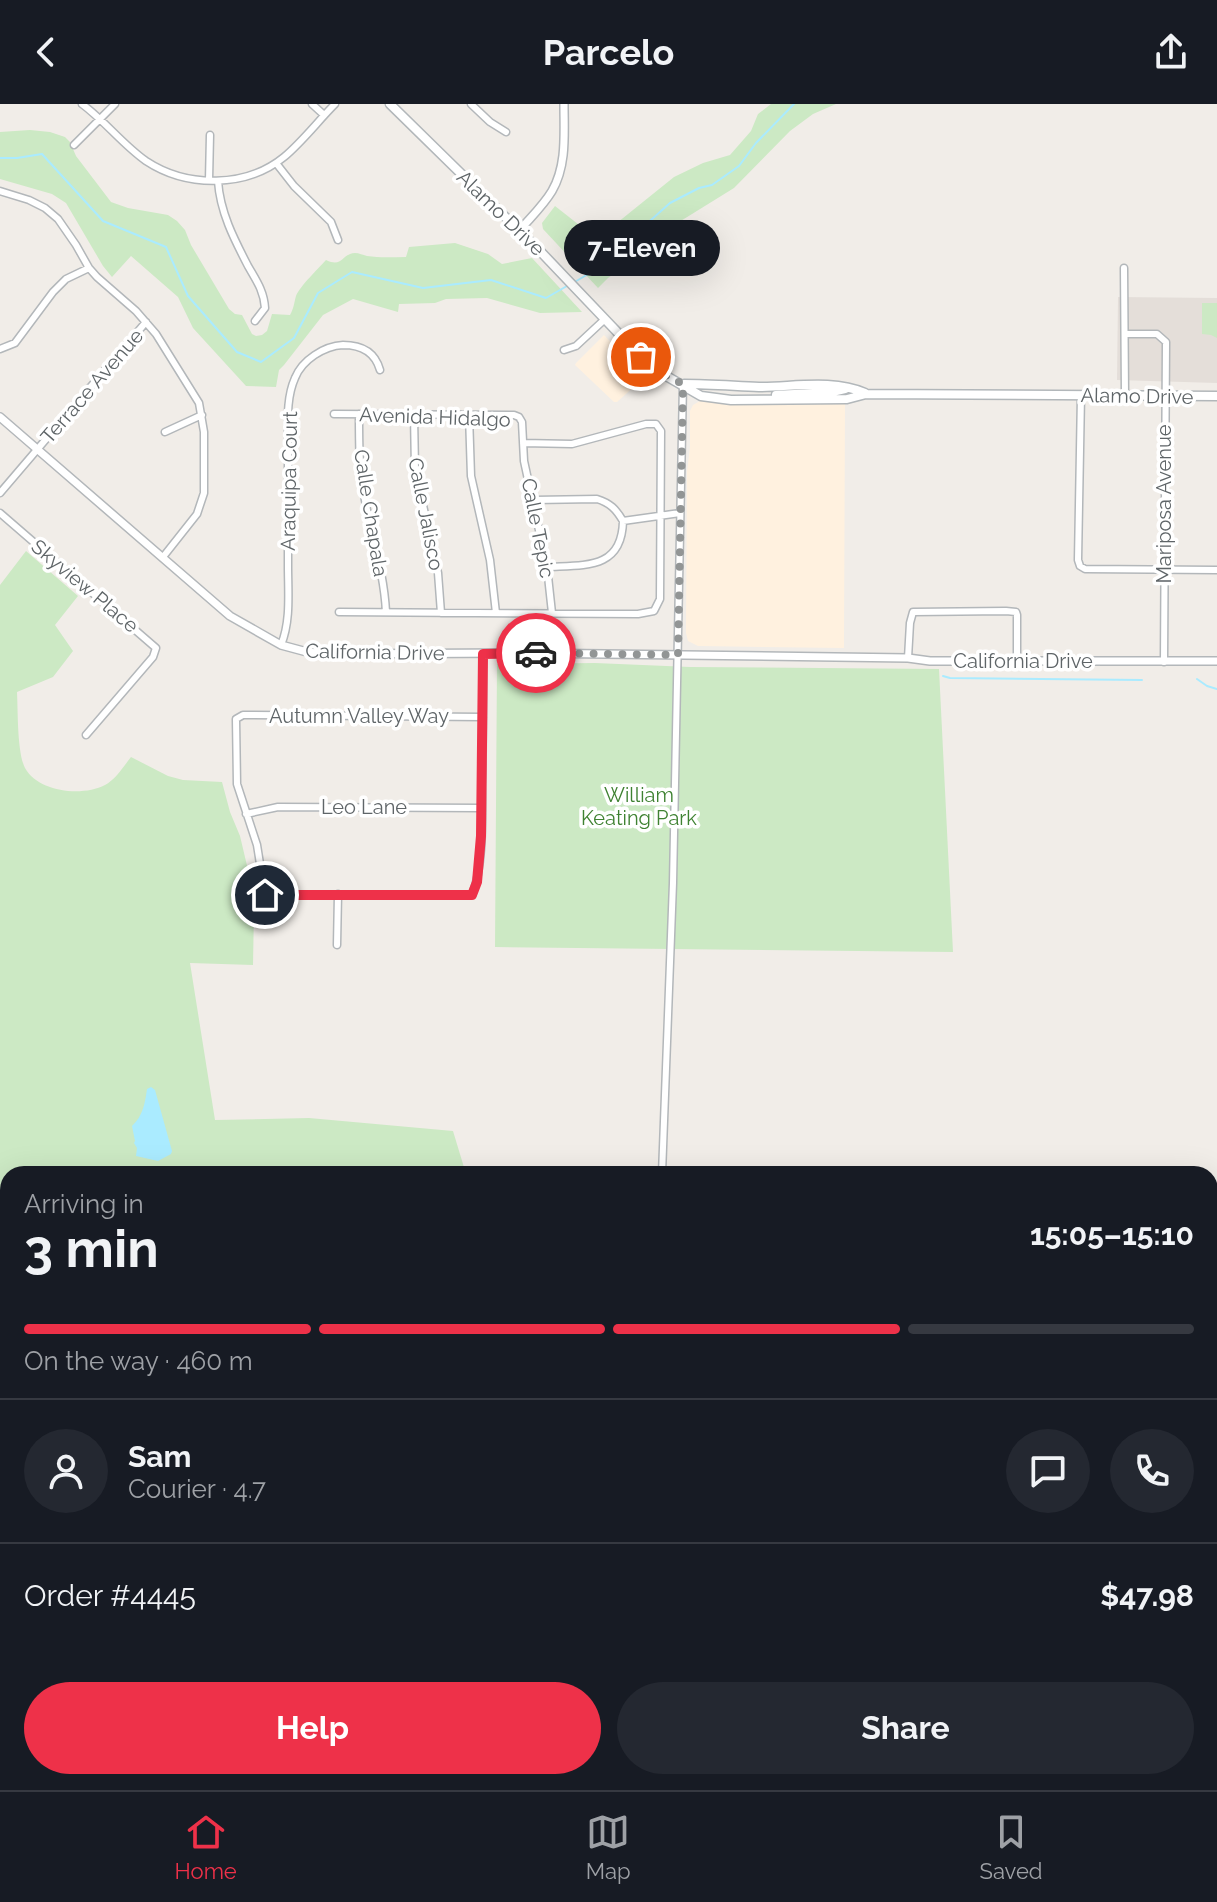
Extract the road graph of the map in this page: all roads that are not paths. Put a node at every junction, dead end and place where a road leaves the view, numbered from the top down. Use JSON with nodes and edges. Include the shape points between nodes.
{"nodes":[{"id":1,"x":82,"y":104,"type":"edge"},
{"id":2,"x":115,"y":104,"type":"edge"},
{"id":3,"x":312,"y":104,"type":"edge"},
{"id":4,"x":335,"y":104,"type":"edge"},
{"id":5,"x":390,"y":104,"type":"edge"},
{"id":6,"x":471,"y":104,"type":"edge"},
{"id":7,"x":564,"y":104,"type":"edge"},
{"id":8,"x":324,"y":115,"type":"junction"},
{"id":9,"x":100,"y":119,"type":"junction"},
{"id":10,"x":506,"y":132,"type":"dead end"},
{"id":11,"x":210,"y":135,"type":"dead end"},
{"id":12,"x":74,"y":145,"type":"dead end"},
{"id":13,"x":276,"y":163,"type":"junction"},
{"id":14,"x":209,"y":180,"type":"junction"},
{"id":15,"x":218,"y":181,"type":"junction"},
{"id":16,"x":0,"y":191,"type":"edge"},
{"id":17,"x":519,"y":231,"type":"junction"},
{"id":18,"x":338,"y":240,"type":"dead end"},
{"id":19,"x":89,"y":268,"type":"junction"},
{"id":20,"x":1124,"y":268,"type":"dead end"},
{"id":21,"x":605,"y":319,"type":"junction"},
{"id":22,"x":255,"y":321,"type":"dead end"},
{"id":23,"x":146,"y":322,"type":"junction"},
{"id":24,"x":1125,"y":334,"type":"junction"},
{"id":25,"x":0,"y":349,"type":"edge"},
{"id":26,"x":564,"y":350,"type":"dead end"},
{"id":27,"x":380,"y":370,"type":"dead end"},
{"id":28,"x":683,"y":384,"type":"junction"},
{"id":29,"x":850,"y":387,"type":"junction"},
{"id":30,"x":866,"y":394,"type":"junction"},
{"id":31,"x":1081,"y":395,"type":"junction"},
{"id":32,"x":1125,"y":395,"type":"junction"},
{"id":33,"x":1165,"y":396,"type":"junction"},
{"id":34,"x":1217,"y":396,"type":"edge"},
{"id":35,"x":761,"y":400,"type":"junction"},
{"id":36,"x":334,"y":414,"type":"dead end"},
{"id":37,"x":359,"y":414,"type":"junction"},
{"id":38,"x":202,"y":415,"type":"junction"},
{"id":39,"x":414,"y":415,"type":"junction"},
{"id":40,"x":469,"y":415,"type":"junction"},
{"id":41,"x":0,"y":417,"type":"edge"},
{"id":42,"x":165,"y":432,"type":"dead end"},
{"id":43,"x":523,"y":443,"type":"junction"},
{"id":44,"x":37,"y":449,"type":"junction"},
{"id":45,"x":0,"y":493,"type":"edge"},
{"id":46,"x":534,"y":500,"type":"junction"},
{"id":47,"x":0,"y":513,"type":"edge"},
{"id":48,"x":680,"y":513,"type":"junction"},
{"id":49,"x":660,"y":516,"type":"junction"},
{"id":50,"x":623,"y":521,"type":"junction"},
{"id":51,"x":163,"y":557,"type":"junction"},
{"id":52,"x":547,"y":567,"type":"junction"},
{"id":53,"x":1164,"y":570,"type":"junction"},
{"id":54,"x":1217,"y":570,"type":"edge"},
{"id":55,"x":339,"y":612,"type":"dead end"},
{"id":56,"x":386,"y":612,"type":"junction"},
{"id":57,"x":441,"y":613,"type":"junction"},
{"id":58,"x":496,"y":613,"type":"junction"},
{"id":59,"x":552,"y":613,"type":"junction"},
{"id":60,"x":281,"y":645,"type":"junction"},
{"id":61,"x":483,"y":654,"type":"junction"},
{"id":62,"x":678,"y":655,"type":"junction"},
{"id":63,"x":908,"y":658,"type":"junction"},
{"id":64,"x":1017,"y":661,"type":"junction"},
{"id":65,"x":1217,"y":661,"type":"edge"},
{"id":66,"x":1164,"y":662,"type":"junction"},
{"id":67,"x":483,"y":717,"type":"junction"},
{"id":68,"x":86,"y":735,"type":"dead end"},
{"id":69,"x":482,"y":808,"type":"junction"},
{"id":70,"x":246,"y":814,"type":"junction"},
{"id":71,"x":338,"y":894,"type":"junction"},
{"id":72,"x":337,"y":945,"type":"dead end"},
{"id":73,"x":662,"y":1166,"type":"edge"}],
"edges":[{"from":1,"to":9,"type":"street"},
{"from":2,"to":9,"type":"street"},
{"from":3,"to":8,"type":"street"},
{"from":4,"to":8,"type":"street"},
{"from":5,"to":17,"type":"main road","name":"Alamo Drive"},
{"from":6,"to":10,"type":"street"},
{"from":7,"to":17,"type":"street","via":[[559,178]]},
{"from":8,"to":13,"type":"street"},
{"from":9,"to":12,"type":"street"},
{"from":9,"to":14,"type":"street","via":[[155,166]]},
{"from":11,"to":14,"type":"street"},
{"from":13,"to":15,"type":"street"},
{"from":13,"to":18,"type":"street","via":[[331,222]]},
{"from":14,"to":15,"type":"street"},
{"from":15,"to":22,"type":"street","via":[[227,224],[260,287],[265,308]]},
{"from":16,"to":19,"type":"street","via":[[29,200],[58,219]]},
{"from":17,"to":21,"type":"main road","name":"Alamo Drive"},
{"from":19,"to":23,"type":"street"},
{"from":19,"to":25,"type":"street","via":[[66,279],[15,343]]},
{"from":20,"to":24,"type":"street"},
{"from":21,"to":26,"type":"street","via":[[576,346]]},
{"from":21,"to":28,"type":"main road","name":"Alamo Drive","via":[[641,357]]},
{"from":23,"to":38,"type":"street"},
{"from":23,"to":44,"type":"street","name":"Terrace Avenue"},
{"from":24,"to":32,"type":"street"},
{"from":24,"to":33,"type":"street","name":"Mariposa Avenue","via":[[1157,334],[1166,342]]},
{"from":27,"to":60,"type":"street","name":"Araquipa Court","via":[[366,350],[344,345],[318,353],[296,374],[288,408],[287,631]]},
{"from":28,"to":29,"type":"main road","name":"Alamo Drive"},
{"from":28,"to":35,"type":"main road","name":"Alamo Drive","via":[[701,396]]},
{"from":28,"to":48,"type":"street"},
{"from":29,"to":30,"type":"main road","name":"Alamo Drive"},
{"from":29,"to":35,"type":"main road"},
{"from":30,"to":31,"type":"main road","name":"Alamo Drive"},
{"from":30,"to":35,"type":"main road","name":"Alamo Drive"},
{"from":31,"to":32,"type":"main road","name":"Alamo Drive"},
{"from":31,"to":53,"type":"street","via":[[1079,563],[1085,569]]},
{"from":32,"to":33,"type":"main road","name":"Alamo Drive"},
{"from":33,"to":34,"type":"main road","name":"Alamo Drive"},
{"from":33,"to":53,"type":"street","name":"Mariposa Avenue"},
{"from":36,"to":37,"type":"street","name":"Avenida Hidalgo"},
{"from":37,"to":39,"type":"street","name":"Avenida Hidalgo"},
{"from":37,"to":56,"type":"street","name":"Calle Chapala","via":[[364,497]]},
{"from":38,"to":42,"type":"street"},
{"from":38,"to":51,"type":"street","via":[[201,505]]},
{"from":39,"to":40,"type":"street","name":"Avenida Hidalgo"},
{"from":39,"to":57,"type":"street","name":"Calle Jalisco","via":[[415,469],[438,573]]},
{"from":40,"to":43,"type":"street","name":"Avenida Hidalgo","via":[[519,417]]},
{"from":40,"to":58,"type":"street","via":[[471,476]]},
{"from":41,"to":44,"type":"street","name":"California Drive"},
{"from":43,"to":46,"type":"street","name":"Calle Tepic"},
{"from":43,"to":49,"type":"street","name":"Avenida Hidalgo","via":[[572,444],[656,424],[661,431]]},
{"from":44,"to":45,"type":"street","name":"Terrace Avenue"},
{"from":44,"to":51,"type":"street","name":"California Drive"},
{"from":46,"to":50,"type":"street","via":[[597,499],[607,502]]},
{"from":46,"to":52,"type":"street","name":"Calle Tepic"},
{"from":47,"to":68,"type":"street","name":"Skyview Place","via":[[156,648]]},
{"from":48,"to":49,"type":"street"},
{"from":48,"to":62,"type":"street"},
{"from":49,"to":50,"type":"street"},
{"from":49,"to":59,"type":"street","via":[[660,599],[654,611]]},
{"from":50,"to":52,"type":"street","via":[[622,540],[603,561]]},
{"from":51,"to":60,"type":"street","name":"California Drive","via":[[230,616]]},
{"from":52,"to":59,"type":"street","name":"Calle Tepic"},
{"from":53,"to":54,"type":"street"},
{"from":53,"to":66,"type":"street","name":"Mariposa Avenue"},
{"from":55,"to":56,"type":"street"},
{"from":56,"to":57,"type":"street"},
{"from":57,"to":58,"type":"street"},
{"from":58,"to":59,"type":"street"},
{"from":60,"to":61,"type":"street","name":"California Drive","via":[[328,654]]},
{"from":61,"to":62,"type":"street","name":"California Drive"},
{"from":61,"to":67,"type":"street"},
{"from":62,"to":63,"type":"street","name":"California Drive"},
{"from":62,"to":73,"type":"street"},
{"from":63,"to":64,"type":"street","name":"California Drive"},
{"from":63,"to":64,"type":"street","via":[[913,612],[1006,611],[1017,615]]},
{"from":64,"to":66,"type":"street","name":"California Drive"},
{"from":65,"to":66,"type":"street","name":"California Drive"},
{"from":67,"to":69,"type":"street"},
{"from":67,"to":70,"type":"street","name":"Autumn Valley Way","via":[[243,715],[236,719],[236,771]]},
{"from":69,"to":70,"type":"street","name":"Leo Lane","via":[[278,807]]},
{"from":69,"to":71,"type":"street","via":[[472,895]]},
{"from":70,"to":71,"type":"street","via":[[265,895]]},
{"from":71,"to":72,"type":"street"}]}
